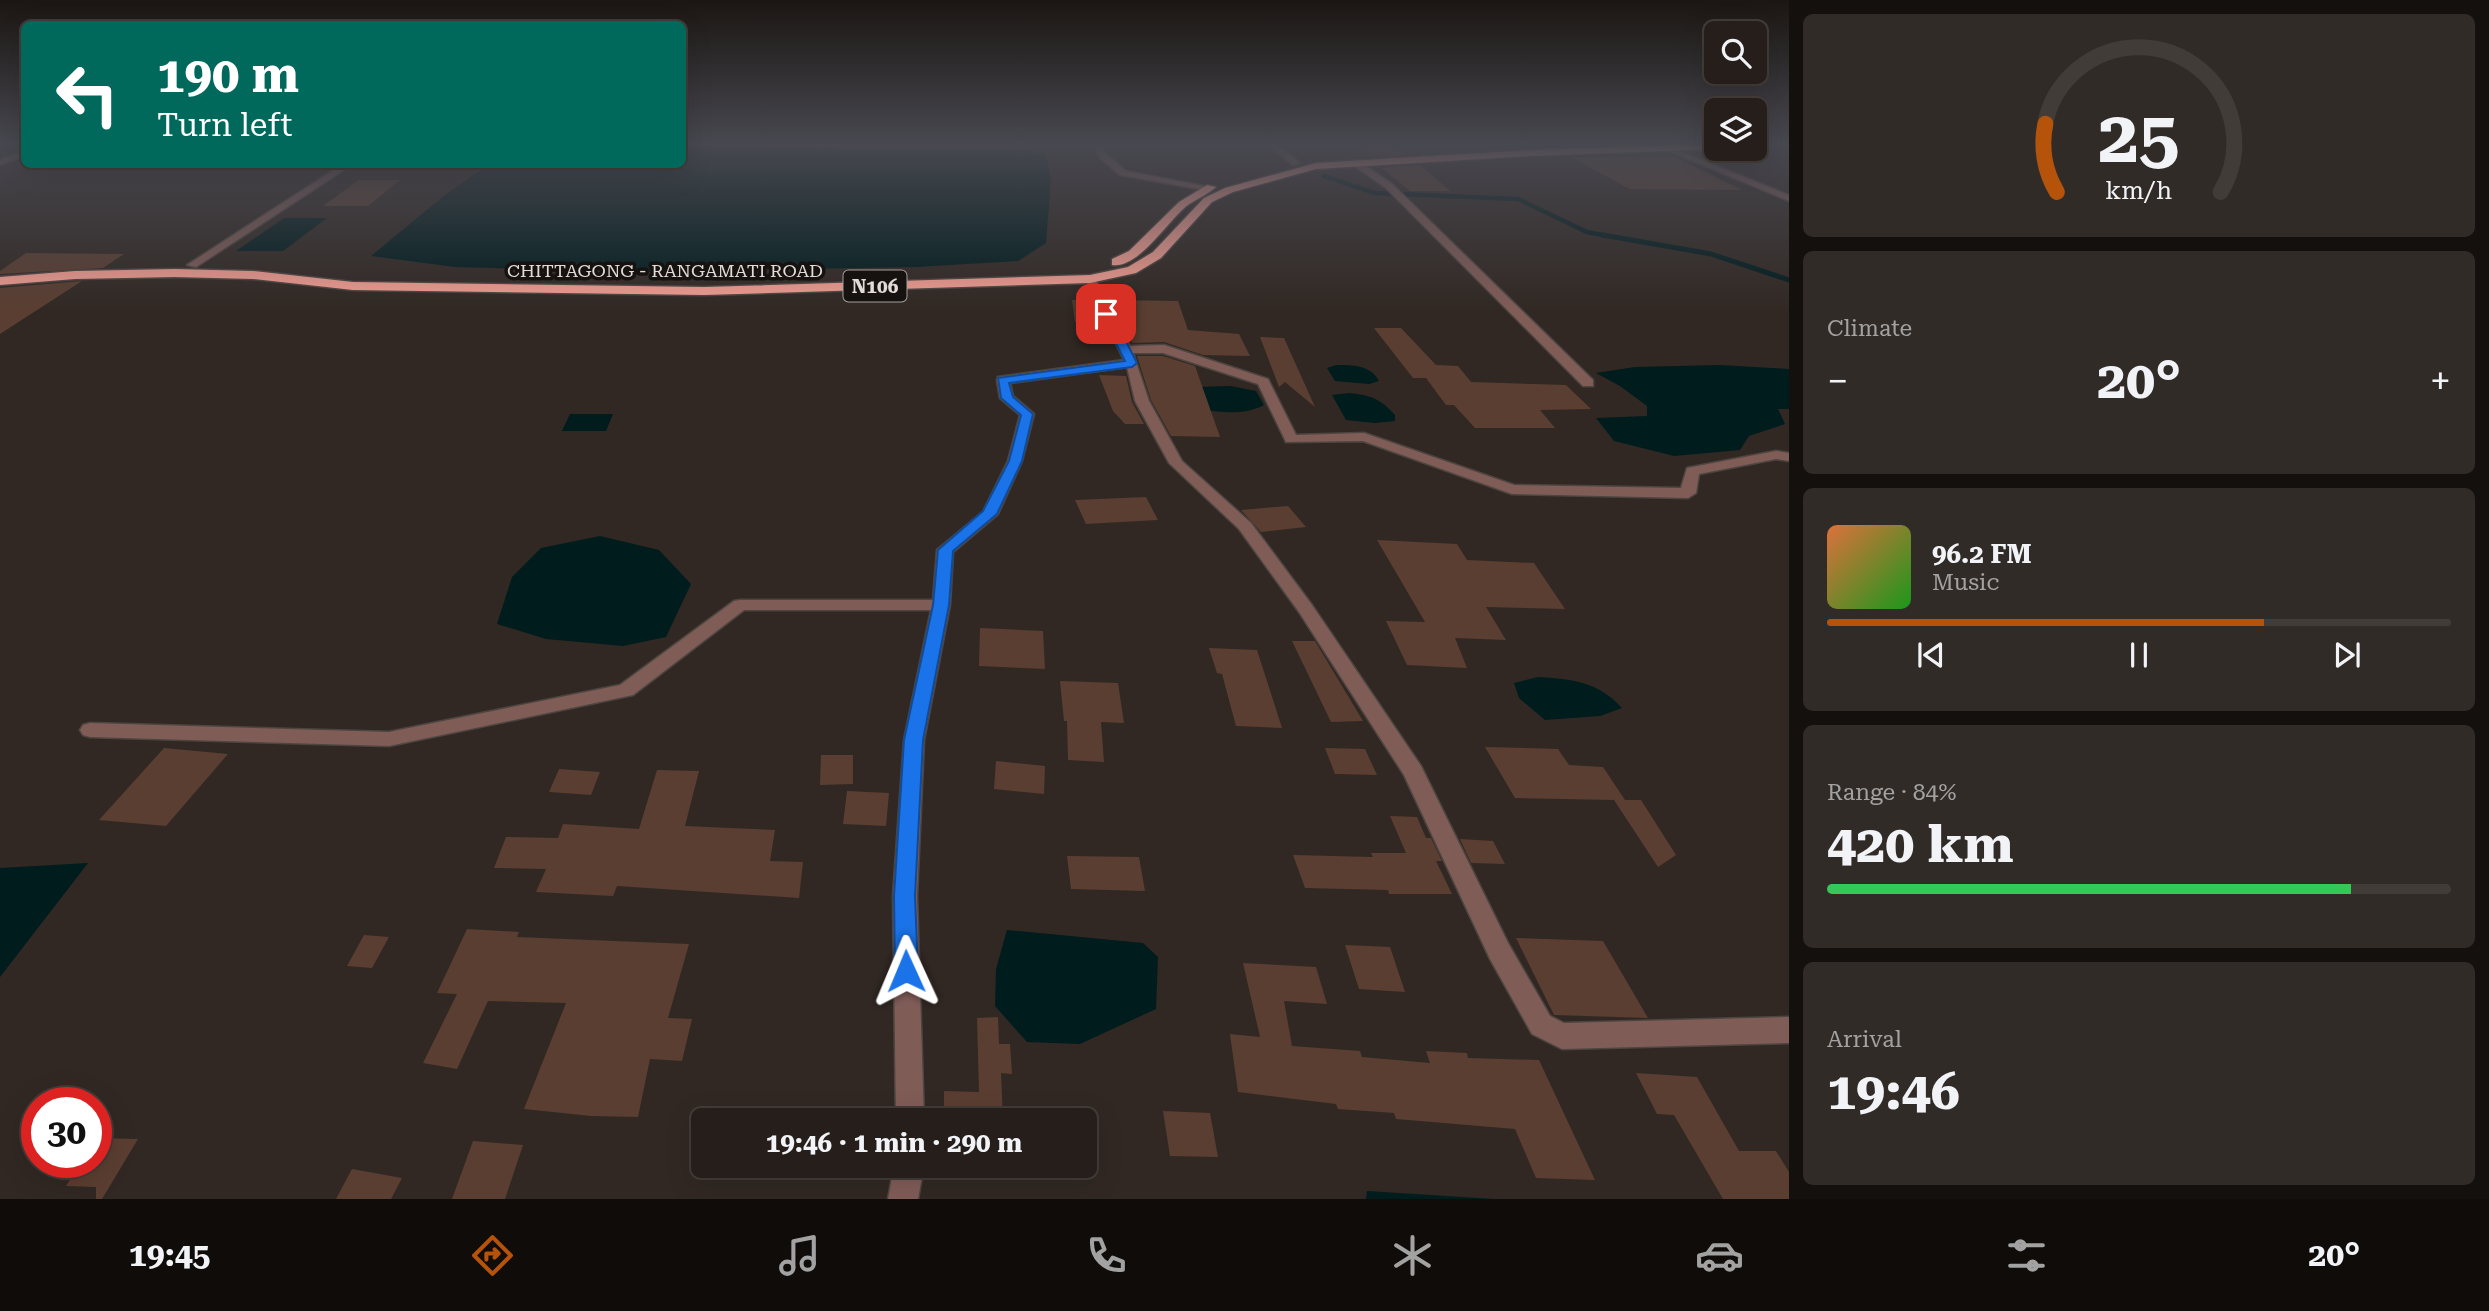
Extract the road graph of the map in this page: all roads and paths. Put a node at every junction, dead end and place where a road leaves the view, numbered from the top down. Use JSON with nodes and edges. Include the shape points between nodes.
{"nodes":[{"id":1,"x":293,"y":200,"type":"edge"},
{"id":2,"x":1190,"y":200,"type":"edge"},
{"id":3,"x":1208,"y":200,"type":"edge"},
{"id":4,"x":1403,"y":200,"type":"edge"},
{"id":5,"x":192,"y":265,"type":"junction"},
{"id":6,"x":0,"y":274,"type":"edge"},
{"id":7,"x":1090,"y":279,"type":"junction"},
{"id":8,"x":0,"y":281,"type":"edge"},
{"id":9,"x":1128,"y":356,"type":"junction"},
{"id":10,"x":1588,"y":383,"type":"dead end"},
{"id":11,"x":1789,"y":457,"type":"edge"},
{"id":12,"x":941,"y":605,"type":"junction"},
{"id":13,"x":90,"y":730,"type":"dead end"},
{"id":14,"x":1789,"y":1030,"type":"edge"},
{"id":15,"x":910,"y":1108,"type":"edge"},
{"id":16,"x":907,"y":1178,"type":"edge"},
{"id":17,"x":903,"y":1199,"type":"edge"}],
"edges":[{"from":1,"to":5,"type":"street"},
{"from":2,"to":5,"type":"highway","name":"CHITTAGONG - RANGAMATI ROAD","number":"N106","via":[[1133,254],[1104,266],[1064,271],[583,284],[401,279]]},
{"from":3,"to":7,"type":"highway","name":"CHITTAGONG - RANGAMATI ROAD","number":"N106","via":[[1157,255],[1132,270]]},
{"from":4,"to":10,"type":"street"},
{"from":5,"to":6,"type":"highway","name":"CHITTAGONG - RANGAMATI ROAD","number":"N106"},
{"from":7,"to":8,"type":"highway","name":"CHITTAGONG - RANGAMATI ROAD","number":"N106","via":[[704,291],[353,286],[253,275],[175,273]]},
{"from":7,"to":9,"type":"street"},
{"from":9,"to":11,"type":"street","via":[[1164,349],[1264,382],[1291,439],[1364,437],[1512,489],[1688,493],[1692,471],[1776,455]]},
{"from":9,"to":12,"type":"street","via":[[1003,380],[1007,398],[1027,414],[1015,461],[989,514],[945,550]]},
{"from":9,"to":14,"type":"street","via":[[1142,401],[1176,463],[1245,526],[1306,609],[1413,772],[1499,950],[1541,1025],[1562,1036]]},
{"from":12,"to":13,"type":"street","via":[[740,605],[626,690],[389,739]]},
{"from":12,"to":15,"type":"street","via":[[912,766],[905,896]]},
{"from":16,"to":17,"type":"street"}]}
